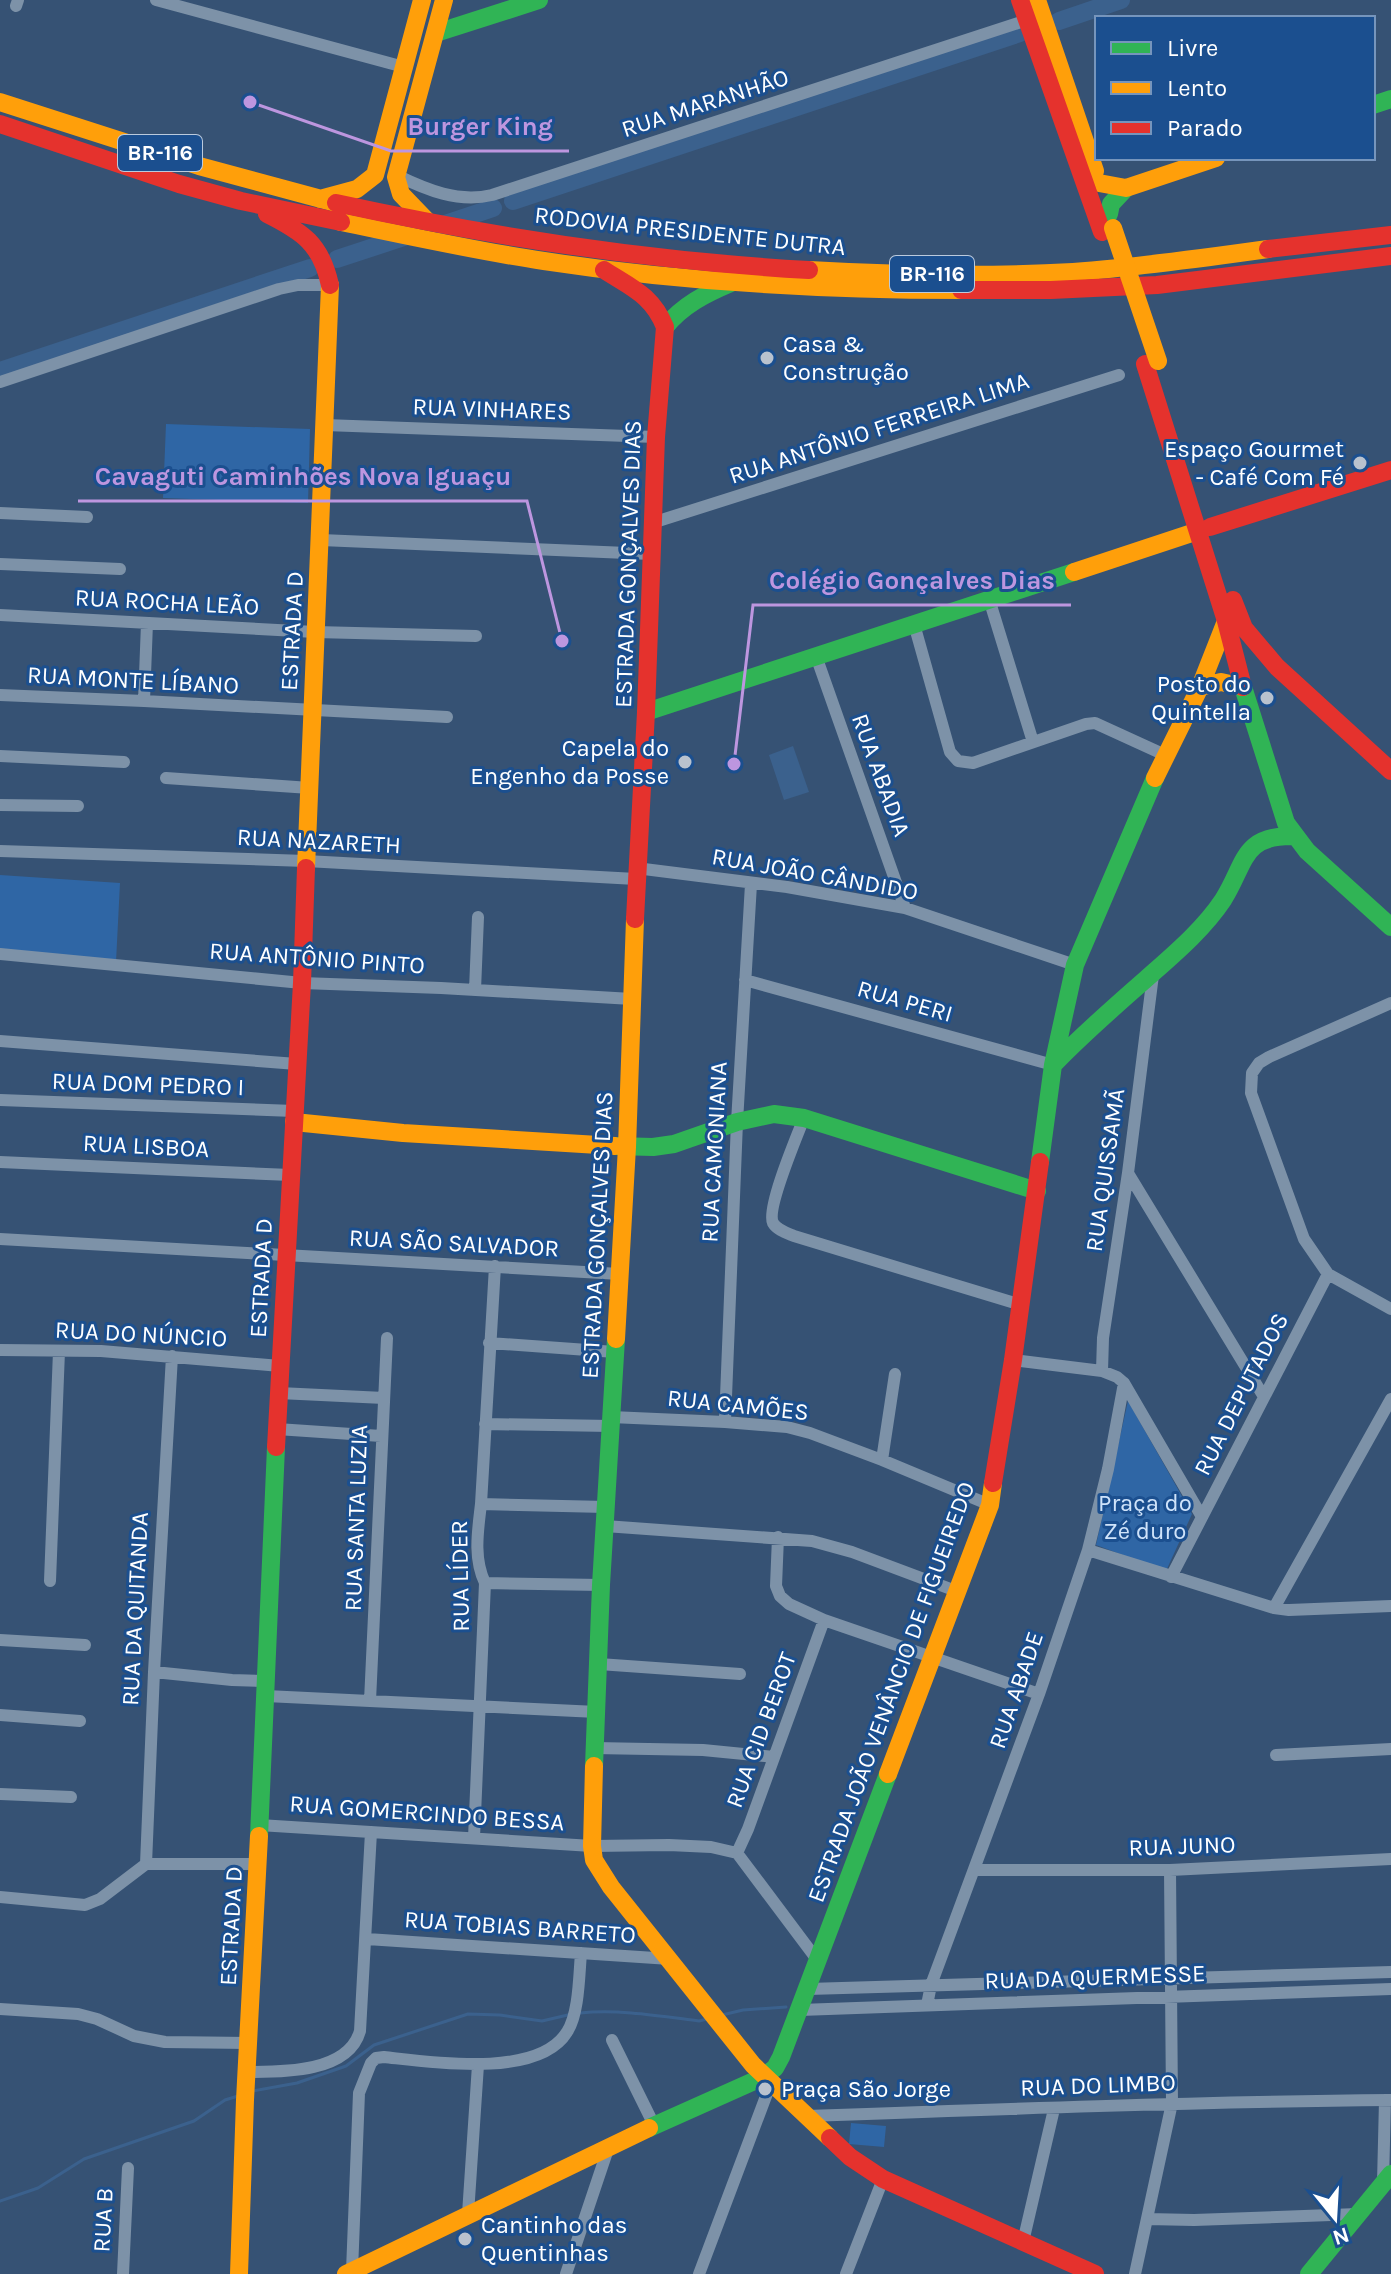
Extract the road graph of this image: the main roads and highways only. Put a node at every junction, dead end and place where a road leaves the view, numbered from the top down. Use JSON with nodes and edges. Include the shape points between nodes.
{"nodes":[{"id":1,"x":444,"y":0,"type":"edge"},
{"id":2,"x":539,"y":0,"type":"edge"},
{"id":3,"x":1020,"y":0,"type":"edge"},
{"id":4,"x":1037,"y":0,"type":"edge"},
{"id":5,"x":420,"y":6,"type":"edge"},
{"id":6,"x":436,"y":33,"type":"junction"},
{"id":7,"x":0,"y":102,"type":"edge"},
{"id":8,"x":0,"y":124,"type":"edge"},
{"id":9,"x":387,"y":134,"type":"junction"},
{"id":10,"x":407,"y":137,"type":"junction"},
{"id":11,"x":1210,"y":160,"type":"edge"},
{"id":12,"x":1099,"y":183,"type":"junction"},
{"id":13,"x":1126,"y":188,"type":"junction"},
{"id":14,"x":320,"y":199,"type":"junction"},
{"id":15,"x":241,"y":201,"type":"junction"},
{"id":16,"x":429,"y":221,"type":"junction"},
{"id":17,"x":1108,"y":225,"type":"junction"},
{"id":18,"x":1391,"y":235,"type":"edge"},
{"id":19,"x":1391,"y":256,"type":"edge"},
{"id":20,"x":602,"y":268,"type":"junction"},
{"id":21,"x":733,"y":282,"type":"junction"},
{"id":22,"x":665,"y":327,"type":"junction"},
{"id":23,"x":1391,"y":470,"type":"edge"},
{"id":24,"x":1204,"y":529,"type":"junction"},
{"id":25,"x":1232,"y":618,"type":"junction"},
{"id":26,"x":1271,"y":661,"type":"junction"},
{"id":27,"x":1242,"y":682,"type":"junction"},
{"id":28,"x":1200,"y":687,"type":"junction"},
{"id":29,"x":646,"y":712,"type":"junction"},
{"id":30,"x":1391,"y":771,"type":"edge"},
{"id":31,"x":1294,"y":836,"type":"junction"},
{"id":32,"x":1391,"y":927,"type":"edge"},
{"id":33,"x":1053,"y":1065,"type":"junction"},
{"id":34,"x":294,"y":1117,"type":"junction"},
{"id":35,"x":627,"y":1147,"type":"junction"},
{"id":36,"x":1037,"y":1191,"type":"junction"},
{"id":37,"x":767,"y":2080,"type":"junction"},
{"id":38,"x":1388,"y":2180,"type":"edge"},
{"id":39,"x":349,"y":2273,"type":"edge"},
{"id":40,"x":239,"y":2274,"type":"edge"},
{"id":41,"x":1095,"y":2274,"type":"edge"},
{"id":42,"x":1309,"y":2274,"type":"edge"}],
"edges":[{"from":1,"to":6,"type":"main road"},
{"from":2,"to":6,"type":"main road"},
{"from":3,"to":17,"type":"main road"},
{"from":4,"to":12,"type":"main road"},
{"from":5,"to":6,"type":"main road","via":[[424,22]]},
{"from":5,"to":9,"type":"main road"},
{"from":6,"to":10,"type":"main road"},
{"from":7,"to":14,"type":"main road","name":"RODOVIA PRESIDENTE DUTRA","number":"BR-116"},
{"from":8,"to":15,"type":"main road","name":"RODOVIA PRESIDENTE DUTRA","number":"BR-116"},
{"from":9,"to":10,"type":"main road","via":[[396,141]]},
{"from":9,"to":14,"type":"main road","via":[[371,181]]},
{"from":10,"to":16,"type":"main road","via":[[397,186]]},
{"from":11,"to":13,"type":"main road"},
{"from":12,"to":13,"type":"main road"},
{"from":12,"to":17,"type":"main road"},
{"from":13,"to":17,"type":"main road","via":[[1111,204]]},
{"from":14,"to":16,"type":"main road","name":"RODOVIA PRESIDENTE DUTRA","number":"BR-116"},
{"from":15,"to":20,"type":"main road","name":"RODOVIA PRESIDENTE DUTRA","number":"BR-116","via":[[387,233]]},
{"from":15,"to":34,"type":"main road","name":"ESTRADA D","via":[[308,238],[323,260],[330,285]]},
{"from":16,"to":18,"type":"main road","name":"RODOVIA PRESIDENTE DUTRA","number":"BR-116","via":[[676,259],[917,275],[1098,270]]},
{"from":17,"to":24,"type":"main road"},
{"from":19,"to":21,"type":"main road","name":"RODOVIA PRESIDENTE DUTRA","number":"BR-116","via":[[1094,289],[879,290]]},
{"from":20,"to":21,"type":"main road","name":"RODOVIA PRESIDENTE DUTRA","number":"BR-116"},
{"from":20,"to":22,"type":"main road","via":[[648,297]]},
{"from":21,"to":22,"type":"main road","via":[[689,302]]},
{"from":22,"to":29,"type":"main road","name":"ESTRADA GONÇALVES DIAS"},
{"from":23,"to":24,"type":"main road"},
{"from":24,"to":25,"type":"main road"},
{"from":24,"to":29,"type":"main road"},
{"from":25,"to":26,"type":"main road"},
{"from":25,"to":27,"type":"main road"},
{"from":25,"to":28,"type":"main road","name":"ESTRADA JOÃO VENÂNCIO DE FIGUEIREDO"},
{"from":26,"to":27,"type":"main road","via":[[1247,666]]},
{"from":26,"to":30,"type":"main road"},
{"from":27,"to":28,"type":"main road","via":[[1214,681]]},
{"from":27,"to":31,"type":"main road","via":[[1280,808]]},
{"from":28,"to":33,"type":"main road","name":"ESTRADA JOÃO VENÂNCIO DE FIGUEIREDO","via":[[1165,755],[1075,965]]},
{"from":29,"to":35,"type":"main road","name":"ESTRADA GONÇALVES DIAS"},
{"from":31,"to":32,"type":"main road"},
{"from":31,"to":33,"type":"main road","via":[[1274,834],[1256,843],[1218,908]]},
{"from":33,"to":36,"type":"main road","name":"ESTRADA JOÃO VENÂNCIO DE FIGUEIREDO"},
{"from":34,"to":35,"type":"main road","via":[[403,1133]]},
{"from":34,"to":40,"type":"main road","name":"ESTRADA D"},
{"from":35,"to":36,"type":"main road","via":[[674,1144],[774,1114],[804,1118]]},
{"from":35,"to":37,"type":"main road","name":"ESTRADA GONÇALVES DIAS","via":[[601,1585],[594,1860]]},
{"from":36,"to":37,"type":"main road","name":"ESTRADA JOÃO VENÂNCIO DE FIGUEIREDO","via":[[990,1505],[800,2010]]},
{"from":37,"to":39,"type":"main road","via":[[654,2125]]},
{"from":37,"to":41,"type":"main road","name":"ESTRADA GONÇALVES DIAS","via":[[850,2157],[883,2179]]},
{"from":38,"to":42,"type":"main road"}]}
